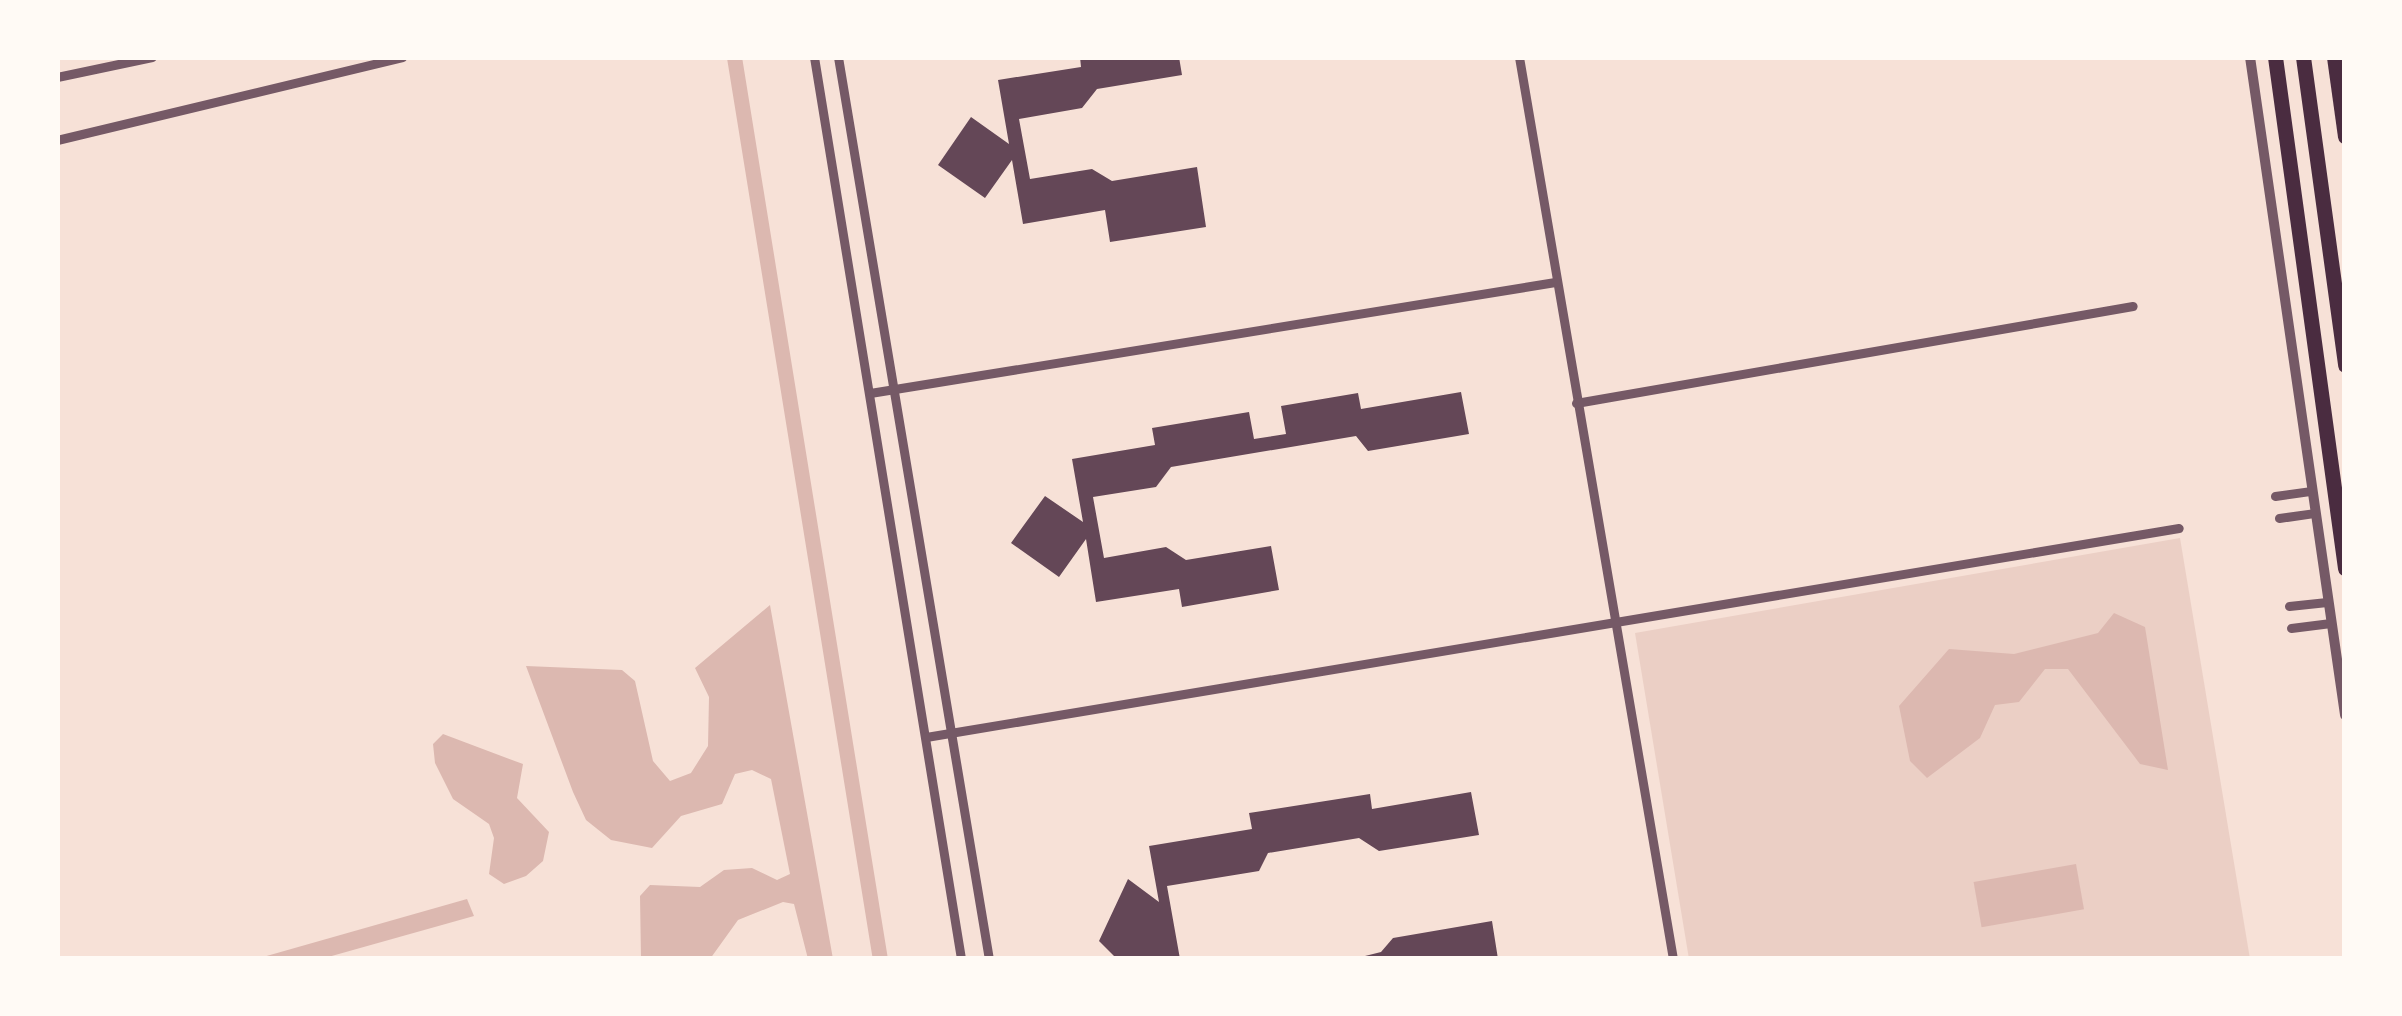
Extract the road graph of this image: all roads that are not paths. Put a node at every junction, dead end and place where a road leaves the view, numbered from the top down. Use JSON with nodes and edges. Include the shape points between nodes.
{"nodes":[{"id":1,"x":152,"y":57,"type":"edge"},
{"id":2,"x":402,"y":57,"type":"edge"},
{"id":3,"x":814,"y":57,"type":"edge"},
{"id":4,"x":838,"y":57,"type":"edge"},
{"id":5,"x":1519,"y":57,"type":"edge"},
{"id":6,"x":2250,"y":57,"type":"edge"},
{"id":7,"x":2275,"y":57,"type":"edge"},
{"id":8,"x":2303,"y":57,"type":"edge"},
{"id":9,"x":2335,"y":57,"type":"edge"},
{"id":10,"x":57,"y":77,"type":"edge"},
{"id":11,"x":2345,"y":136,"type":"edge"},
{"id":12,"x":57,"y":140,"type":"edge"},
{"id":13,"x":2302,"y":256,"type":"junction"},
{"id":14,"x":2345,"y":279,"type":"edge"},
{"id":15,"x":1555,"y":282,"type":"junction"},
{"id":16,"x":2133,"y":306,"type":"dead end"},
{"id":17,"x":2345,"y":365,"type":"edge"},
{"id":18,"x":894,"y":392,"type":"junction"},
{"id":19,"x":869,"y":393,"type":"junction"},
{"id":20,"x":1576,"y":403,"type":"junction"},
{"id":21,"x":2310,"y":491,"type":"junction"},
{"id":22,"x":2275,"y":496,"type":"dead end"},
{"id":23,"x":2314,"y":513,"type":"junction"},
{"id":24,"x":2279,"y":518,"type":"dead end"},
{"id":25,"x":2179,"y":528,"type":"dead end"},
{"id":26,"x":2345,"y":568,"type":"edge"},
{"id":27,"x":2327,"y":602,"type":"junction"},
{"id":28,"x":2289,"y":606,"type":"dead end"},
{"id":29,"x":1613,"y":620,"type":"junction"},
{"id":30,"x":2331,"y":623,"type":"junction"},
{"id":31,"x":2291,"y":628,"type":"dead end"},
{"id":32,"x":2345,"y":715,"type":"edge"},
{"id":33,"x":951,"y":732,"type":"junction"},
{"id":34,"x":926,"y":736,"type":"junction"},
{"id":35,"x":961,"y":959,"type":"edge"},
{"id":36,"x":989,"y":959,"type":"edge"},
{"id":37,"x":1673,"y":959,"type":"edge"}],
"edges":[{"from":1,"to":10,"type":"street"},
{"from":2,"to":12,"type":"street"},
{"from":3,"to":19,"type":"street"},
{"from":4,"to":18,"type":"street"},
{"from":5,"to":15,"type":"street"},
{"from":6,"to":21,"type":"street"},
{"from":7,"to":13,"type":"highway"},
{"from":8,"to":17,"type":"highway"},
{"from":9,"to":11,"type":"highway"},
{"from":13,"to":14,"type":"highway","via":[[2329,278]]},
{"from":13,"to":26,"type":"highway"},
{"from":15,"to":18,"type":"street"},
{"from":15,"to":20,"type":"street"},
{"from":16,"to":20,"type":"street"},
{"from":18,"to":19,"type":"street"},
{"from":18,"to":33,"type":"street"},
{"from":19,"to":34,"type":"street"},
{"from":20,"to":29,"type":"street"},
{"from":21,"to":22,"type":"street"},
{"from":21,"to":23,"type":"street"},
{"from":23,"to":24,"type":"street"},
{"from":23,"to":27,"type":"street"},
{"from":25,"to":29,"type":"street"},
{"from":27,"to":28,"type":"street"},
{"from":27,"to":30,"type":"street"},
{"from":29,"to":33,"type":"street"},
{"from":29,"to":37,"type":"street"},
{"from":30,"to":31,"type":"street"},
{"from":30,"to":32,"type":"street"},
{"from":33,"to":34,"type":"street"},
{"from":33,"to":36,"type":"street"},
{"from":34,"to":35,"type":"street"}]}
